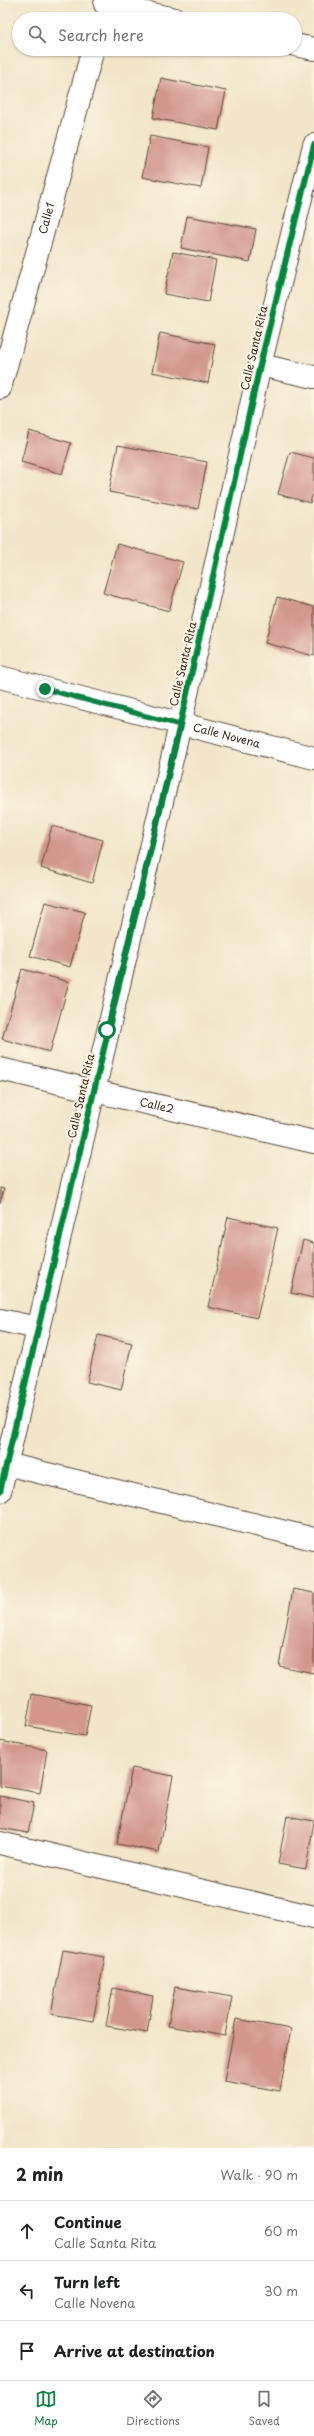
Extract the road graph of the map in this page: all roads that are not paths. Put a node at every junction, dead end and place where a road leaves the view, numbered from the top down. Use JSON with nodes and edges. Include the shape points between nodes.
{"nodes":[{"id":1,"x":104,"y":8,"type":"edge"},
{"id":2,"x":130,"y":12,"type":"edge"},
{"id":3,"x":302,"y":46,"type":"edge"},
{"id":4,"x":314,"y":49,"type":"edge"},
{"id":5,"x":91,"y":56,"type":"edge"},
{"id":6,"x":314,"y":145,"type":"edge"},
{"id":7,"x":260,"y":365,"type":"junction"},
{"id":8,"x":314,"y":377,"type":"edge"},
{"id":9,"x":0,"y":388,"type":"edge"},
{"id":10,"x":0,"y":677,"type":"edge"},
{"id":11,"x":180,"y":725,"type":"junction"},
{"id":12,"x":314,"y":758,"type":"edge"},
{"id":13,"x":0,"y":1069,"type":"edge"},
{"id":14,"x":92,"y":1091,"type":"junction"},
{"id":15,"x":314,"y":1142,"type":"edge"},
{"id":16,"x":0,"y":1320,"type":"edge"},
{"id":17,"x":38,"y":1328,"type":"junction"},
{"id":18,"x":6,"y":1464,"type":"junction"},
{"id":19,"x":0,"y":1491,"type":"edge"},
{"id":20,"x":314,"y":1538,"type":"edge"},
{"id":21,"x":0,"y":1843,"type":"edge"},
{"id":22,"x":314,"y":1917,"type":"edge"}],
"edges":[{"from":1,"to":2,"type":"street"},
{"from":3,"to":4,"type":"street"},
{"from":5,"to":9,"type":"street","name":"Calle1"},
{"from":6,"to":7,"type":"street","name":"Calle Santa Rita"},
{"from":7,"to":8,"type":"street"},
{"from":7,"to":11,"type":"street","name":"Calle Santa Rita"},
{"from":10,"to":11,"type":"street","name":"Calle Novena"},
{"from":11,"to":12,"type":"street","name":"Calle Novena"},
{"from":11,"to":14,"type":"street","name":"Calle Santa Rita"},
{"from":13,"to":14,"type":"street","name":"Calle2"},
{"from":14,"to":15,"type":"street","name":"Calle2"},
{"from":14,"to":17,"type":"street","name":"Calle Santa Rita"},
{"from":16,"to":17,"type":"street"},
{"from":17,"to":18,"type":"street","name":"Calle Santa Rita"},
{"from":18,"to":19,"type":"street","name":"Calle Santa Rita"},
{"from":18,"to":20,"type":"street"},
{"from":21,"to":22,"type":"street"}]}
